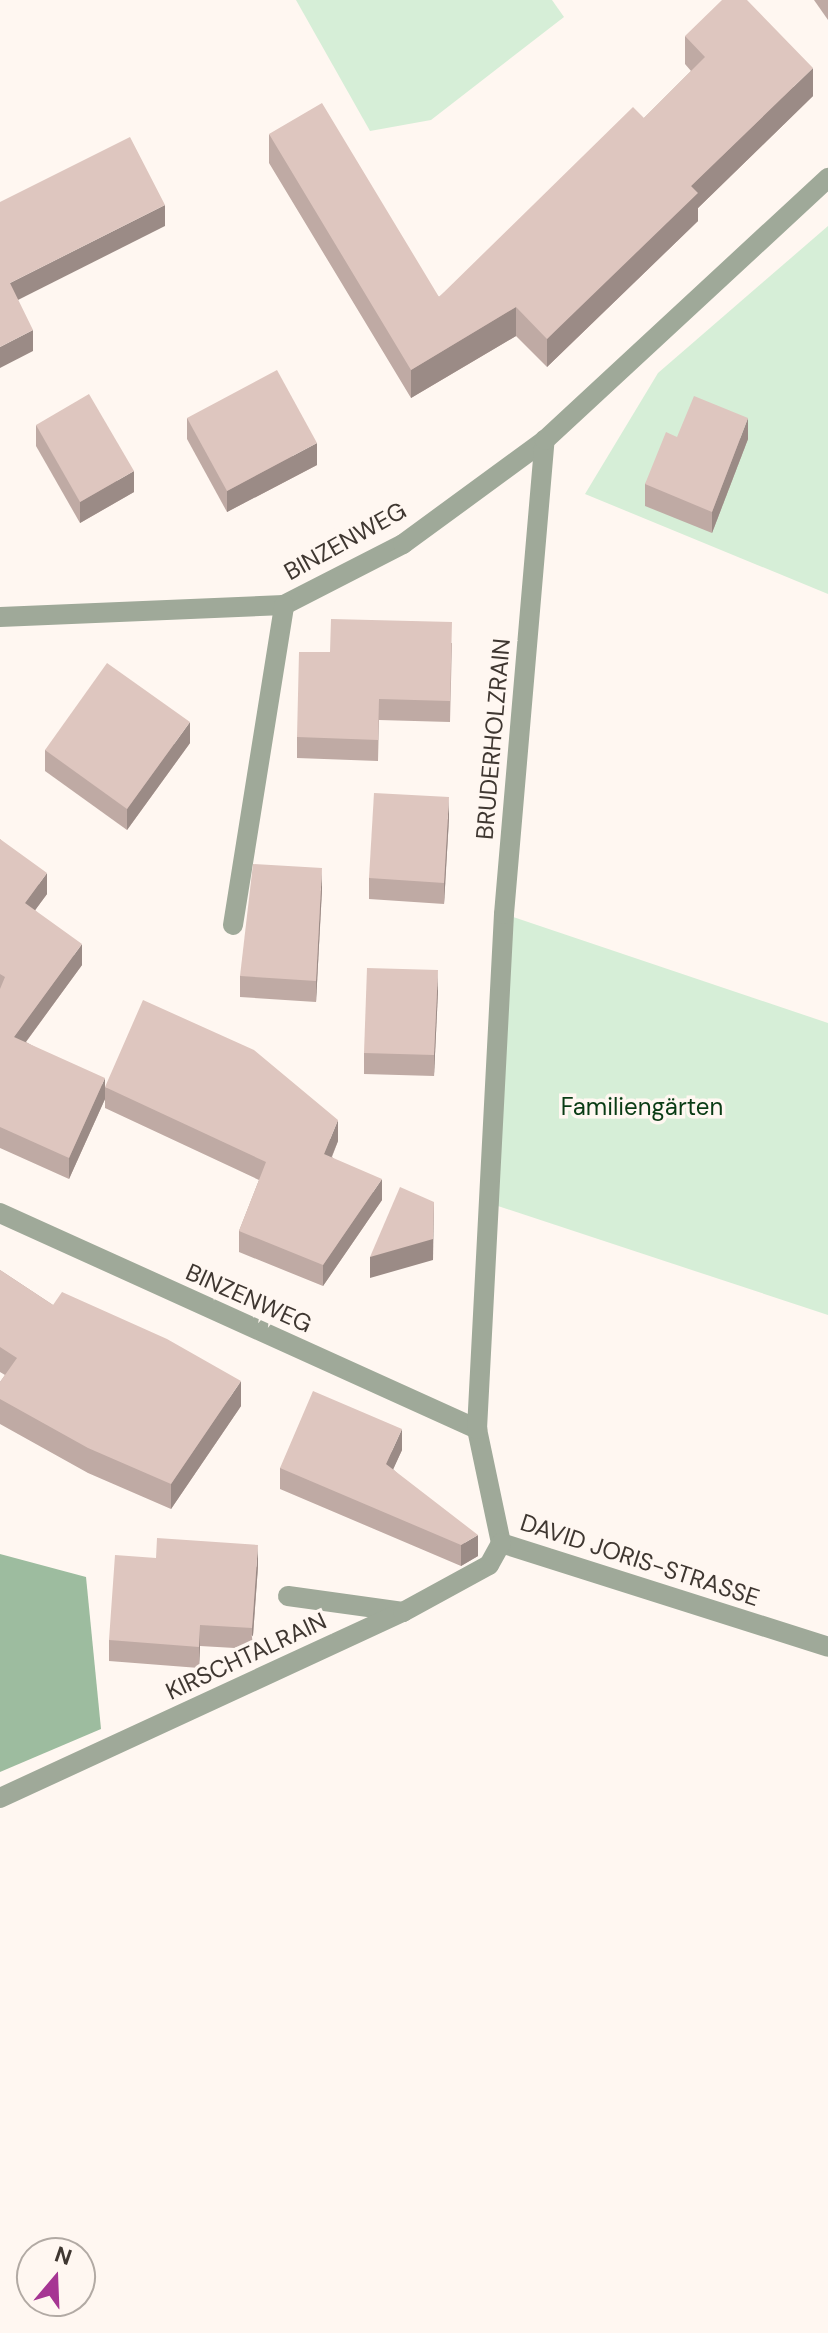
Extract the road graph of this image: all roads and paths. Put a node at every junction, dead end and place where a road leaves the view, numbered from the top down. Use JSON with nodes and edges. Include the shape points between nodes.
{"nodes":[{"id":1,"x":828,"y":178,"type":"edge"},
{"id":2,"x":545,"y":440,"type":"junction"},
{"id":3,"x":284,"y":605,"type":"junction"},
{"id":4,"x":0,"y":617,"type":"edge"},
{"id":5,"x":233,"y":925,"type":"dead end"},
{"id":6,"x":0,"y":1213,"type":"edge"},
{"id":7,"x":477,"y":1429,"type":"junction"},
{"id":8,"x":501,"y":1543,"type":"junction"},
{"id":9,"x":288,"y":1596,"type":"dead end"},
{"id":10,"x":403,"y":1612,"type":"junction"},
{"id":11,"x":828,"y":1647,"type":"edge"},
{"id":12,"x":0,"y":1798,"type":"edge"}],
"edges":[{"from":1,"to":2,"type":"street"},
{"from":2,"to":3,"type":"street","name":"BINZENWEG","via":[[403,544]]},
{"from":2,"to":7,"type":"street","name":"BRUDERHOLZRAIN","via":[[504,914]]},
{"from":3,"to":4,"type":"street","name":"BINZENWEG"},
{"from":3,"to":5,"type":"street"},
{"from":6,"to":7,"type":"street","name":"BINZENWEG"},
{"from":7,"to":8,"type":"street","name":"DAVID JORIS-STRASSE"},
{"from":8,"to":10,"type":"street","name":"KIRSCHTALRAIN","via":[[489,1565]]},
{"from":8,"to":11,"type":"street","name":"DAVID JORIS-STRASSE"},
{"from":9,"to":10,"type":"street"},
{"from":10,"to":12,"type":"street","name":"KIRSCHTALRAIN"}]}
